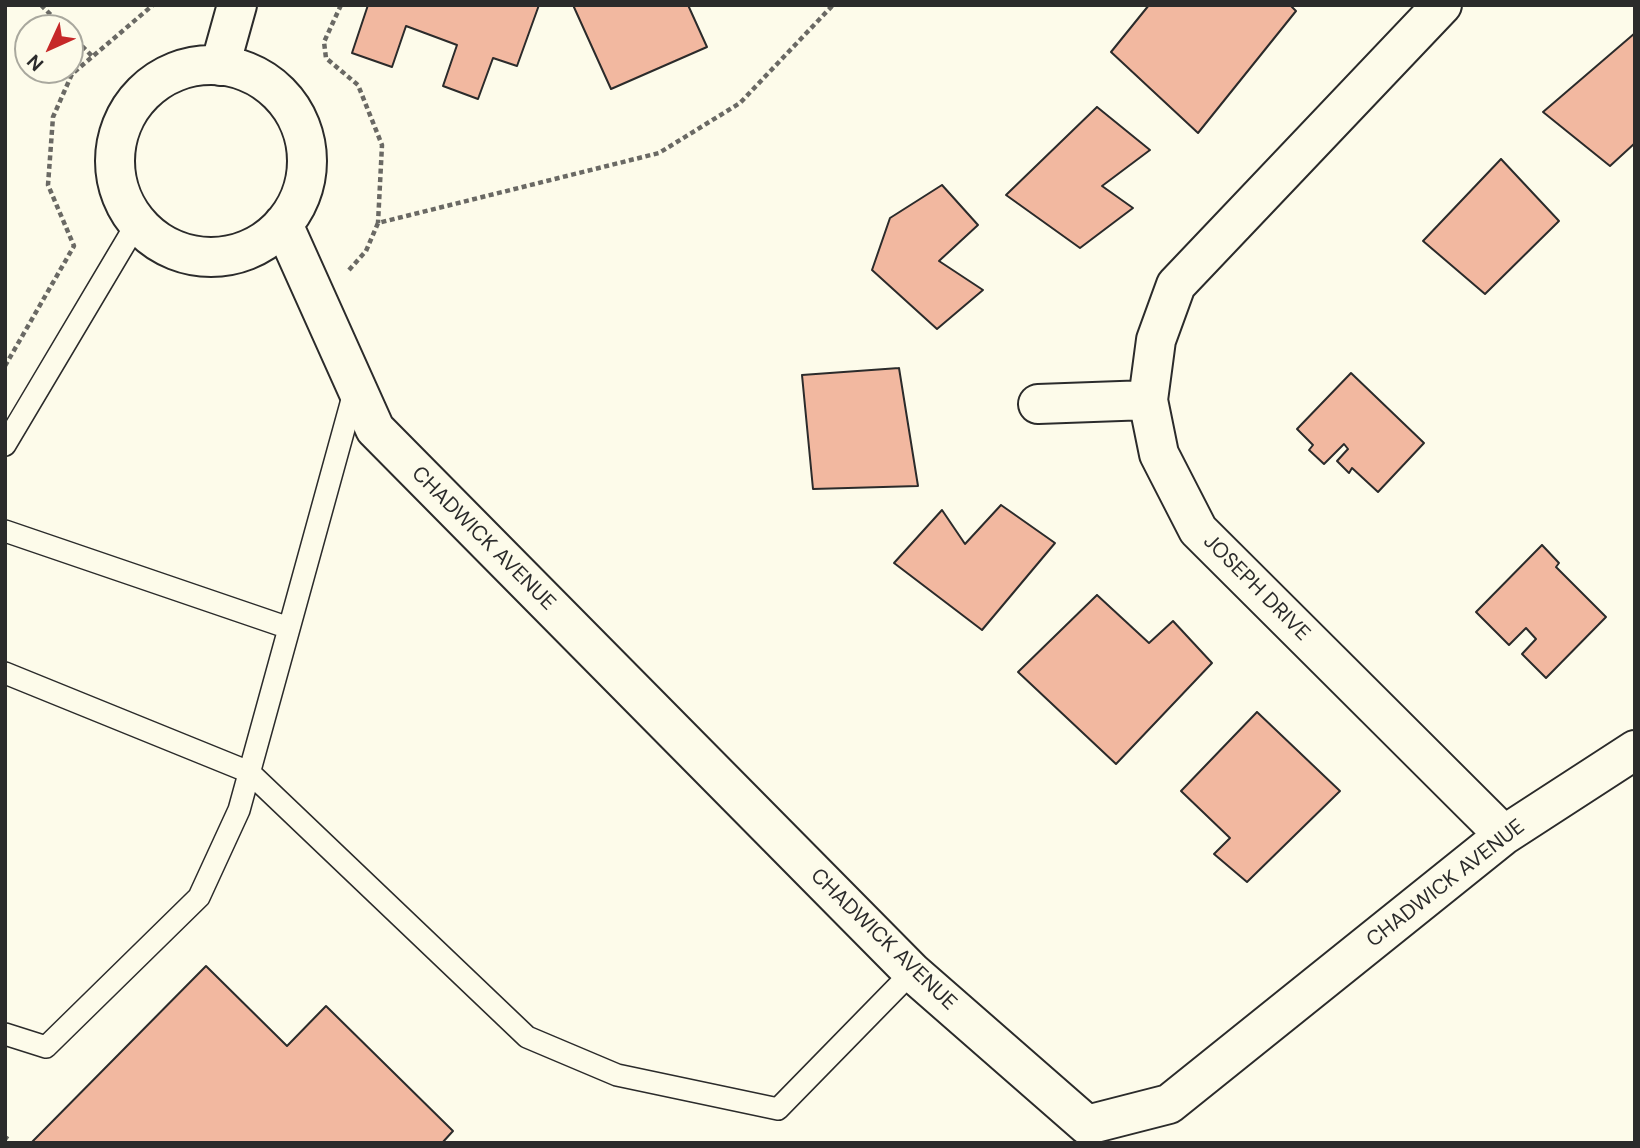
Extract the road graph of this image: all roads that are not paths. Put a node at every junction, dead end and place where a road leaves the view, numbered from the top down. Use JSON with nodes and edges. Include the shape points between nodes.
{"nodes":[{"id":1,"x":237,"y":5,"type":"edge"},
{"id":2,"x":1442,"y":5,"type":"edge"},
{"id":3,"x":220,"y":66,"type":"junction"},
{"id":4,"x":137,"y":223,"type":"junction"},
{"id":5,"x":283,"y":224,"type":"junction"},
{"id":6,"x":356,"y":387,"type":"junction"},
{"id":7,"x":1148,"y":400,"type":"junction"},
{"id":8,"x":1038,"y":404,"type":"dead end"},
{"id":9,"x":5,"y":445,"type":"edge"},
{"id":10,"x":5,"y":531,"type":"edge"},
{"id":11,"x":289,"y":628,"type":"junction"},
{"id":12,"x":5,"y":673,"type":"edge"},
{"id":13,"x":1635,"y":750,"type":"edge"},
{"id":14,"x":249,"y":772,"type":"junction"},
{"id":15,"x":1504,"y":835,"type":"junction"},
{"id":16,"x":912,"y":972,"type":"junction"},
{"id":17,"x":5,"y":1034,"type":"edge"}],
"edges":[{"from":1,"to":3,"type":"street"},
{"from":2,"to":7,"type":"street","name":"JOSEPH DRIVE","via":[[1176,285],[1156,340]]},
{"from":3,"to":4,"type":"street","via":[[183,69],[153,83],[131,107],[118,135],[114,166],[121,197]]},
{"from":3,"to":5,"type":"street","via":[[247,72],[276,90],[296,116],[306,147],[306,178],[296,208]]},
{"from":4,"to":5,"type":"street","via":[[160,244],[190,256],[221,257],[250,250]]},
{"from":4,"to":9,"type":"lane"},
{"from":5,"to":6,"type":"street","name":"CHADWICK AVENUE"},
{"from":6,"to":11,"type":"lane"},
{"from":6,"to":16,"type":"street","name":"CHADWICK AVENUE","via":[[374,429]]},
{"from":7,"to":8,"type":"street"},
{"from":7,"to":15,"type":"street","name":"JOSEPH DRIVE","via":[[1159,454],[1198,530]]},
{"from":10,"to":11,"type":"lane"},
{"from":11,"to":14,"type":"lane"},
{"from":12,"to":14,"type":"lane"},
{"from":13,"to":15,"type":"street","name":"CHADWICK AVENUE"},
{"from":14,"to":16,"type":"lane","via":[[527,1037],[617,1075],[779,1109]]},
{"from":14,"to":17,"type":"lane","via":[[237,816],[199,897],[46,1047]]},
{"from":15,"to":16,"type":"street","name":"CHADWICK AVENUE","via":[[1169,1104],[1087,1125]]}]}
